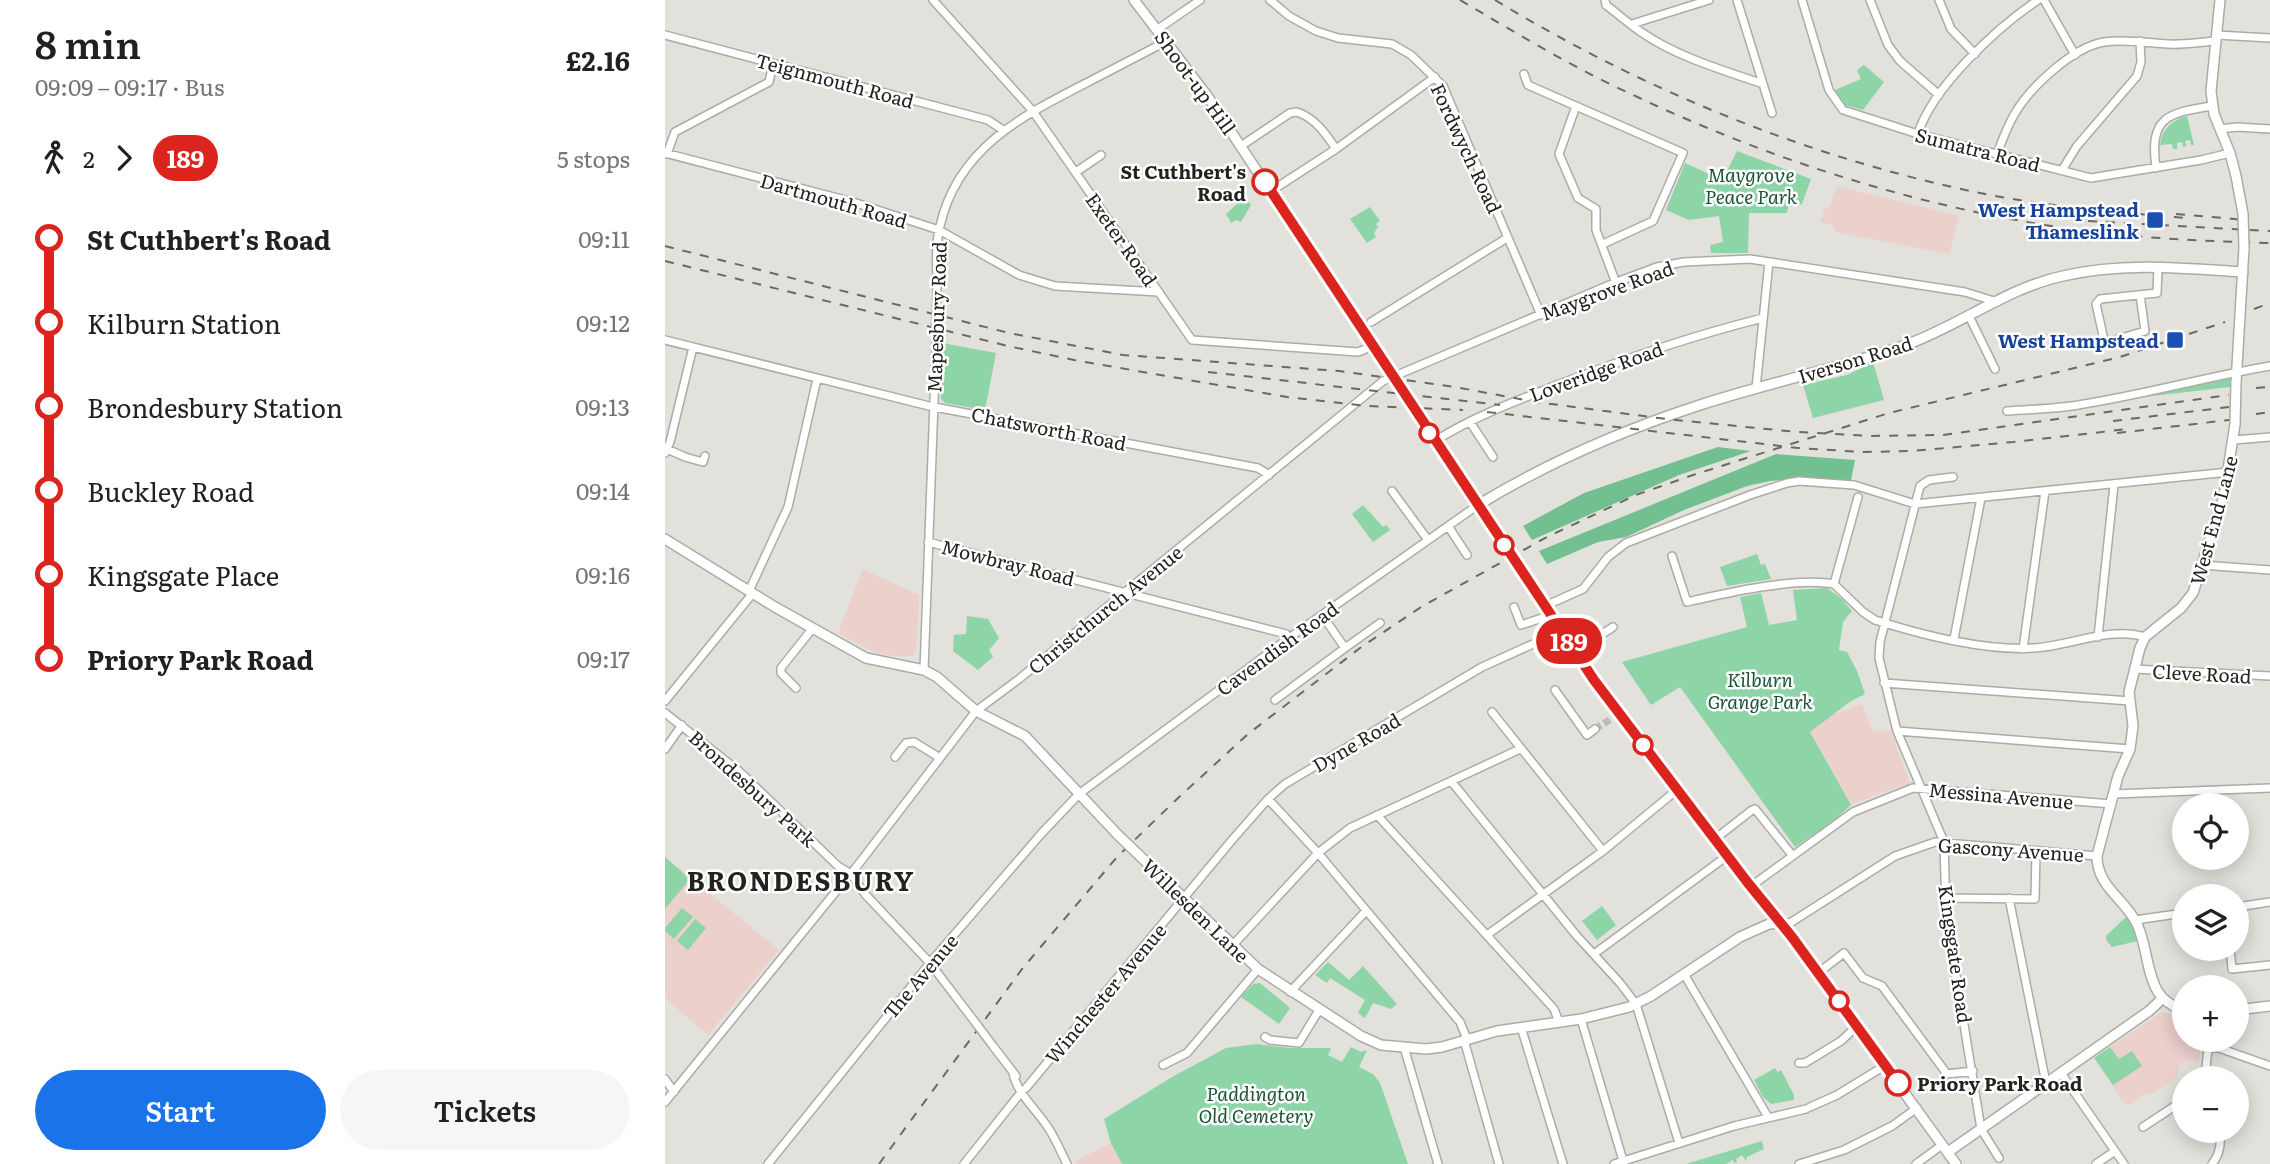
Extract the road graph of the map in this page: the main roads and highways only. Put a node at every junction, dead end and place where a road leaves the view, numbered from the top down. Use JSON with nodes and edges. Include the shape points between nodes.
{"nodes":[{"id":1,"x":1134,"y":0,"type":"edge"},
{"id":2,"x":2220,"y":0,"type":"edge"},
{"id":3,"x":2242,"y":272,"type":"junction"},
{"id":4,"x":1478,"y":505,"type":"junction"},
{"id":5,"x":665,"y":539,"type":"edge"},
{"id":6,"x":1780,"y":923,"type":"junction"},
{"id":7,"x":2163,"y":998,"type":"junction"},
{"id":8,"x":2172,"y":1004,"type":"edge"},
{"id":9,"x":2270,"y":1006,"type":"edge"},
{"id":10,"x":2249,"y":1009,"type":"edge"},
{"id":11,"x":1945,"y":1149,"type":"junction"},
{"id":12,"x":1956,"y":1164,"type":"edge"}],
"edges":[{"from":1,"to":4,"type":"main road","name":"Shoot-up Hill","via":[[1241,146]]},
{"from":2,"to":3,"type":"main road","name":"West End Lane","bridge":true,"via":[[2212,106],[2230,153],[2243,214]]},
{"from":3,"to":4,"type":"main road","name":"Iverson Road","via":[[2137,266],[2063,276],[2025,288],[1906,345],[1700,404],[1606,440]]},
{"from":3,"to":7,"type":"main road","name":"West End Lane","bridge":true,"via":[[2229,472],[2189,601],[2145,637],[2130,687],[2130,749],[2118,776],[2097,856],[2103,881],[2135,920]]},
{"from":4,"to":6,"type":"main road","name":"Shoot-up Hill","via":[[1615,716],[1678,789]]},
{"from":5,"to":6,"type":"main road","name":"Willesden Lane","bridge":true,"via":[[866,659],[924,670],[937,677],[976,711],[1025,736],[1118,835],[1258,969],[1381,1045],[1443,1047],[1636,1004],[1740,937]]},
{"from":6,"to":11,"type":"main road","name":"Shoot-up Hill"},
{"from":7,"to":8,"type":"main road"},
{"from":7,"to":11,"type":"main road","via":[[1981,1129]]},
{"from":9,"to":10,"type":"main road"},
{"from":11,"to":12,"type":"main road","name":"Shoot-up Hill"}]}
